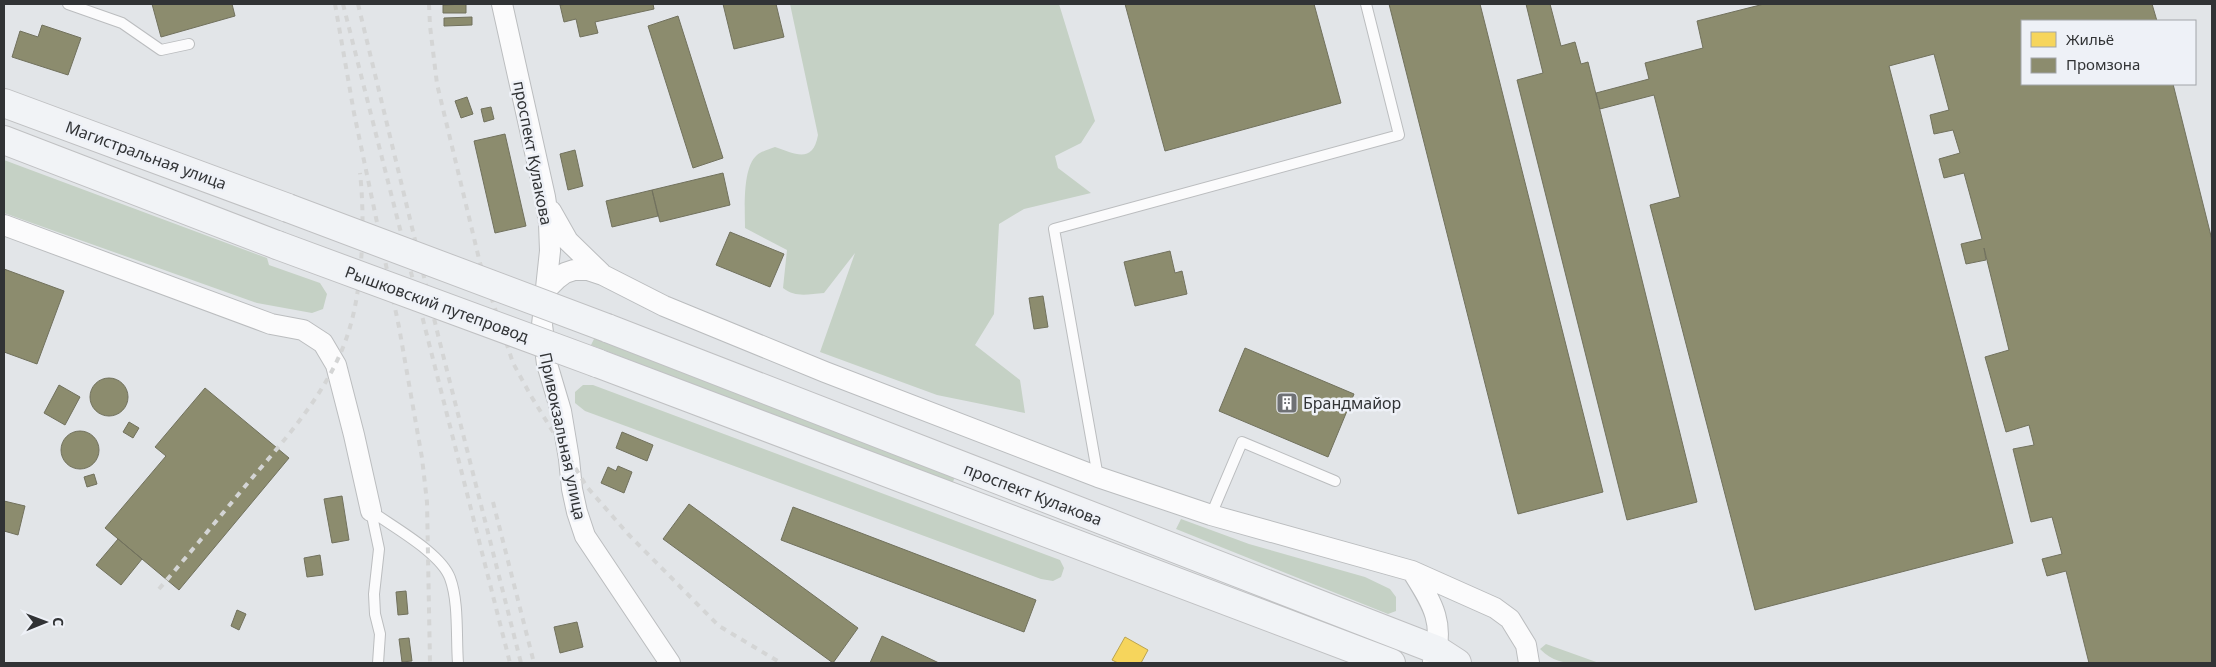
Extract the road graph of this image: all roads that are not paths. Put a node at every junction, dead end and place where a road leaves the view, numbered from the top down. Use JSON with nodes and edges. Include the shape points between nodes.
{"nodes":[{"id":1,"x":68,"y":4,"type":"edge"},
{"id":2,"x":502,"y":4,"type":"edge"},
{"id":3,"x":1366,"y":4,"type":"edge"},
{"id":4,"x":189,"y":44,"type":"dead end"},
{"id":5,"x":4,"y":103,"type":"edge"},
{"id":6,"x":4,"y":140,"type":"edge"},
{"id":7,"x":545,"y":197,"type":"junction"},
{"id":8,"x":4,"y":225,"type":"edge"},
{"id":9,"x":603,"y":275,"type":"junction"},
{"id":10,"x":543,"y":304,"type":"junction"},
{"id":11,"x":607,"y":328,"type":"joint"},
{"id":12,"x":597,"y":363,"type":"joint"},
{"id":13,"x":1098,"y":477,"type":"junction"},
{"id":14,"x":1335,"y":481,"type":"dead end"},
{"id":15,"x":371,"y":511,"type":"junction"},
{"id":16,"x":1211,"y":515,"type":"junction"},
{"id":17,"x":1412,"y":571,"type":"junction"},
{"id":18,"x":1442,"y":659,"type":"edge"},
{"id":19,"x":1375,"y":661,"type":"edge"},
{"id":20,"x":378,"y":663,"type":"edge"},
{"id":21,"x":458,"y":663,"type":"edge"},
{"id":22,"x":670,"y":663,"type":"edge"},
{"id":23,"x":1528,"y":663,"type":"edge"}],
"edges":[{"from":1,"to":4,"type":"lane","via":[[122,23],[161,50]]},
{"from":2,"to":7,"type":"street","name":"проспект Кулакова"},
{"from":3,"to":13,"type":"lane","via":[[1399,135],[1054,229]]},
{"from":5,"to":11,"type":"main road","name":"Магистральная улица","bridge":true},
{"from":6,"to":12,"type":"main road","name":"Рышковский путепровод","bridge":true},
{"from":7,"to":9,"type":"street","via":[[568,242]]},
{"from":7,"to":10,"type":"street","name":"проспект Кулакова","via":[[550,251]]},
{"from":8,"to":15,"type":"street","via":[[271,324],[303,330],[323,343],[336,365]]},
{"from":9,"to":10,"type":"street","via":[[588,270],[565,274],[548,288]]},
{"from":9,"to":13,"type":"street","via":[[664,306]]},
{"from":10,"to":22,"type":"street","name":"Привокзальная улица","via":[[547,364],[564,426],[579,520],[585,536]]},
{"from":11,"to":18,"type":"main road","name":"проспект Кулакова"},
{"from":12,"to":19,"type":"main road","name":"проспект Кулакова"},
{"from":13,"to":16,"type":"street"},
{"from":14,"to":16,"type":"lane","via":[[1242,442]]},
{"from":15,"to":20,"type":"lane","via":[[379,549],[374,594],[380,634]]},
{"from":15,"to":21,"type":"lane","via":[[428,552],[450,576]]},
{"from":16,"to":17,"type":"street"},
{"from":17,"to":18,"type":"street","via":[[1436,616]]},
{"from":17,"to":23,"type":"street","via":[[1494,608],[1510,619],[1526,645]]}]}
